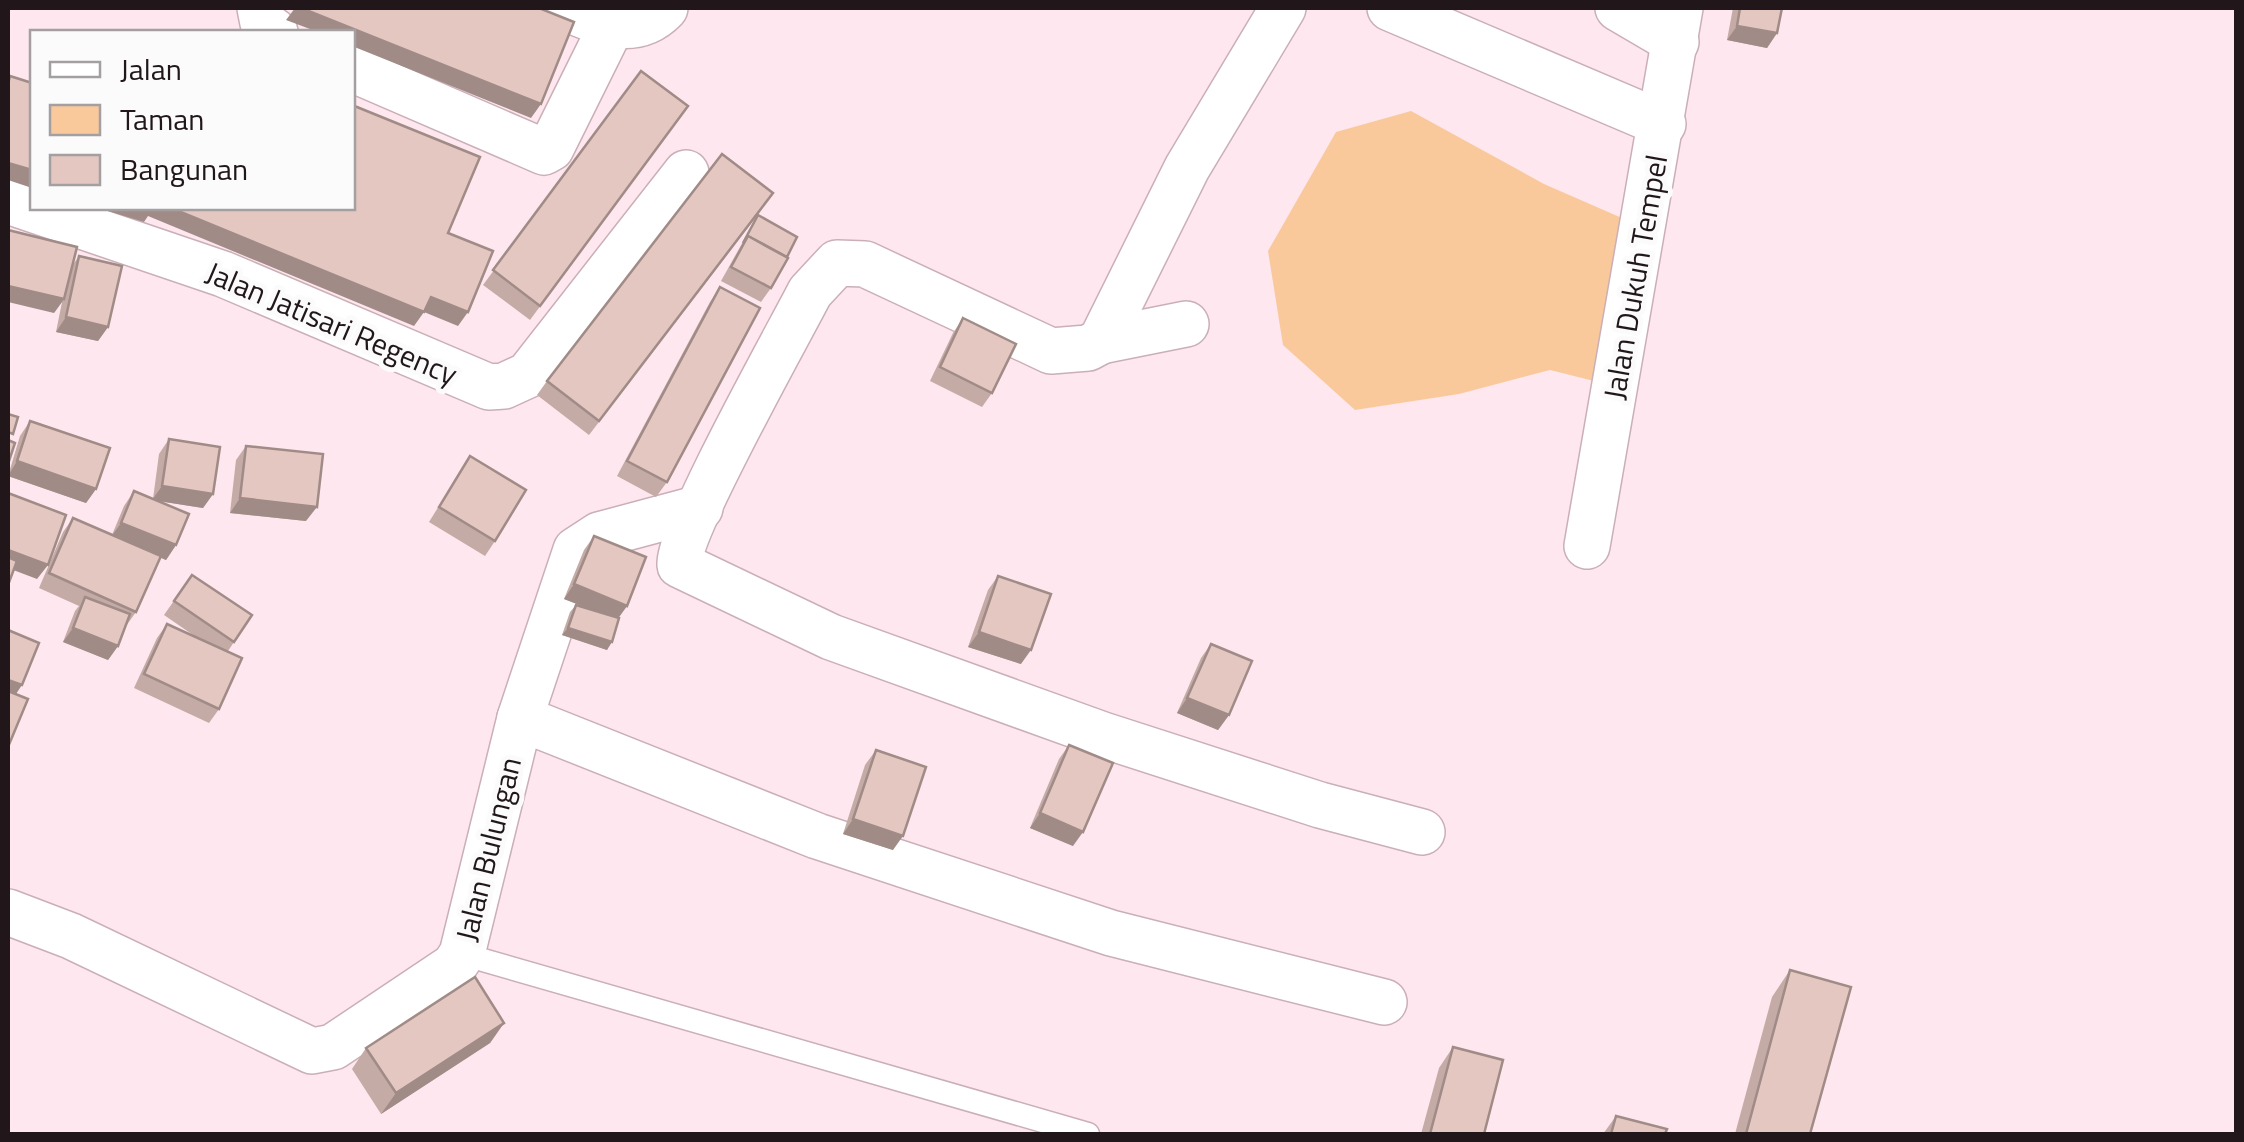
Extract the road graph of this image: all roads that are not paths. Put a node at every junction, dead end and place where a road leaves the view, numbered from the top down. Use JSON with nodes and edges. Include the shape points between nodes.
{"nodes":[{"id":1,"x":260,"y":8,"type":"edge"},
{"id":2,"x":565,"y":8,"type":"edge"},
{"id":3,"x":665,"y":8,"type":"edge"},
{"id":4,"x":1283,"y":8,"type":"edge"},
{"id":5,"x":1390,"y":8,"type":"edge"},
{"id":6,"x":1618,"y":8,"type":"edge"},
{"id":7,"x":1678,"y":25,"type":"edge"},
{"id":8,"x":610,"y":27,"type":"junction"},
{"id":9,"x":272,"y":30,"type":"edge"},
{"id":10,"x":355,"y":70,"type":"edge"},
{"id":11,"x":1663,"y":124,"type":"junction"},
{"id":12,"x":686,"y":174,"type":"dead end"},
{"id":13,"x":35,"y":210,"type":"edge"},
{"id":14,"x":1186,"y":324,"type":"dead end"},
{"id":15,"x":1101,"y":341,"type":"junction"},
{"id":16,"x":700,"y":508,"type":"junction"},
{"id":17,"x":1587,"y":546,"type":"dead end"},
{"id":18,"x":520,"y":718,"type":"junction"},
{"id":19,"x":1422,"y":832,"type":"dead end"},
{"id":20,"x":8,"y":912,"type":"edge"},
{"id":21,"x":462,"y":954,"type":"junction"},
{"id":22,"x":1384,"y":1002,"type":"dead end"},
{"id":23,"x":1088,"y":1134,"type":"edge"}],
"edges":[{"from":1,"to":9,"type":"street"},
{"from":2,"to":8,"type":"street"},
{"from":3,"to":8,"type":"street","via":[[645,22]]},
{"from":4,"to":15,"type":"street","via":[[1187,168]]},
{"from":5,"to":11,"type":"street"},
{"from":6,"to":7,"type":"street"},
{"from":7,"to":11,"type":"street","name":"Jalan Dukuh Tempel"},
{"from":8,"to":10,"type":"street","via":[[544,152]]},
{"from":11,"to":17,"type":"street","name":"Jalan Dukuh Tempel"},
{"from":12,"to":13,"type":"street","name":"Jalan Jatisari Regency","via":[[528,375],[504,386],[475,384],[223,274]]},
{"from":14,"to":15,"type":"street"},
{"from":15,"to":16,"type":"street","via":[[1051,350],[855,260],[837,263],[810,292]]},
{"from":16,"to":18,"type":"street","name":"Jalan Bulungan","via":[[599,535],[576,550]]},
{"from":16,"to":19,"type":"street","via":[[680,551],[685,570],[831,637],[1103,735]]},
{"from":18,"to":21,"type":"street","name":"Jalan Bulungan"},
{"from":18,"to":22,"type":"street","via":[[817,836],[1076,921]]},
{"from":20,"to":21,"type":"street","name":"Jalan Bulungan","via":[[312,1051],[334,1047],[454,966]]},
{"from":21,"to":23,"type":"lane"}]}
